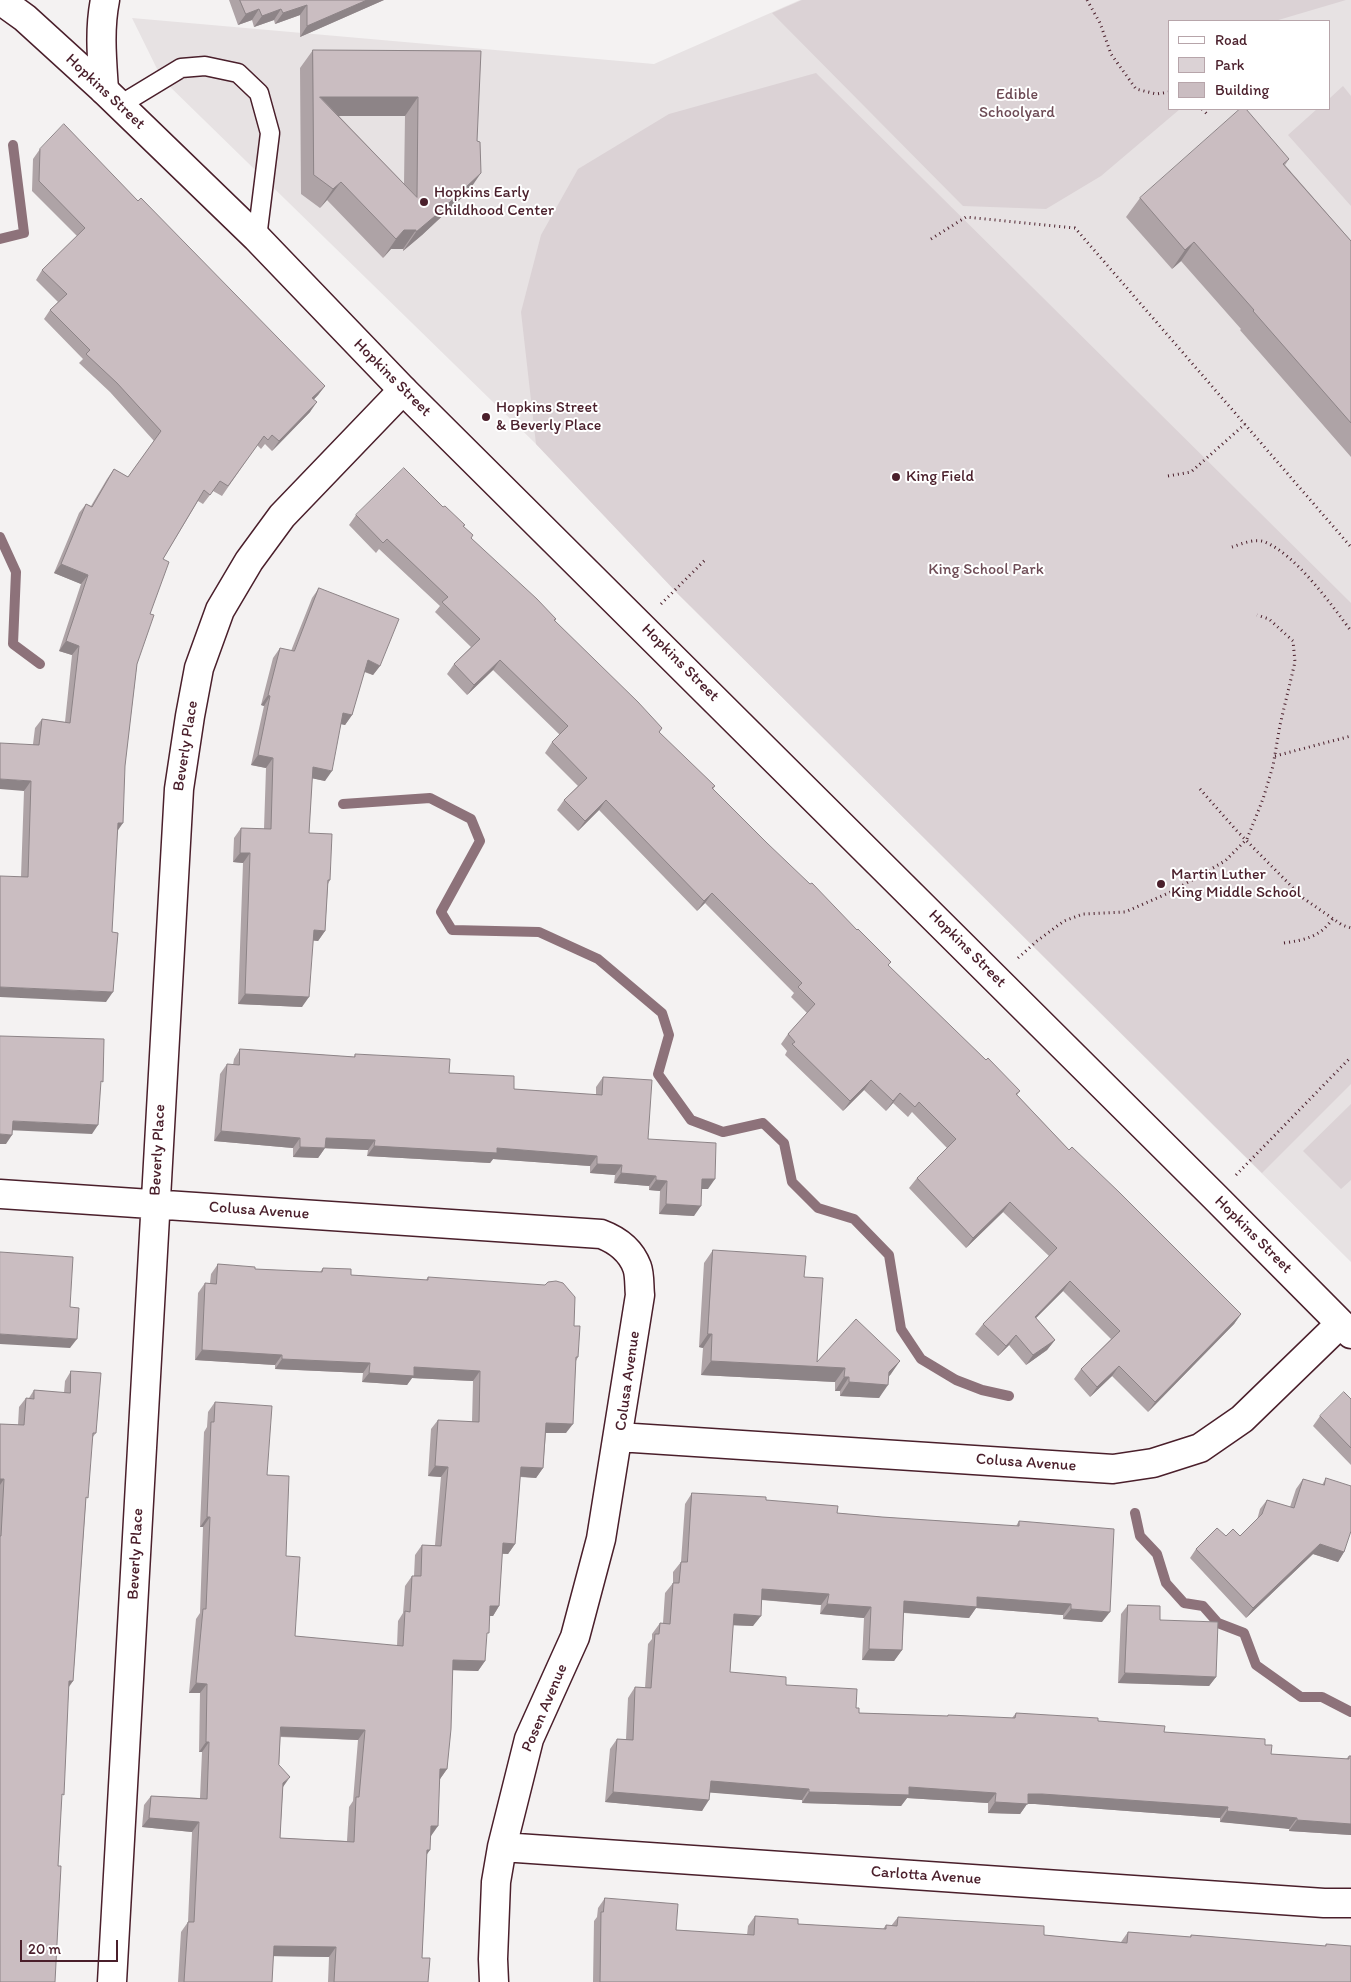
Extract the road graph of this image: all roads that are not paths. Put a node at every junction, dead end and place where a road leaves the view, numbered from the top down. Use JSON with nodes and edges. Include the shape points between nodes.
{"nodes":[{"id":1,"x":0,"y":0,"type":"edge"},
{"id":2,"x":105,"y":0,"type":"edge"},
{"id":3,"x":112,"y":98,"type":"junction"},
{"id":4,"x":257,"y":238,"type":"junction"},
{"id":5,"x":404,"y":390,"type":"junction"},
{"id":6,"x":0,"y":1194,"type":"edge"},
{"id":7,"x":155,"y":1204,"type":"junction"},
{"id":8,"x":1346,"y":1329,"type":"edge"},
{"id":9,"x":618,"y":1437,"type":"junction"},
{"id":10,"x":502,"y":1847,"type":"junction"},
{"id":11,"x":1351,"y":1902,"type":"edge"},
{"id":12,"x":112,"y":1982,"type":"edge"},
{"id":13,"x":494,"y":1982,"type":"edge"}],
"edges":[{"from":1,"to":3,"type":"street","name":"Hopkins Street","via":[[25,18]]},
{"from":2,"to":3,"type":"street","via":[[101,45]]},
{"from":3,"to":4,"type":"street","name":"Hopkins Street"},
{"from":3,"to":4,"type":"lane","via":[[182,68],[205,66],[238,73],[258,93],[270,133]]},
{"from":4,"to":5,"type":"street","name":"Hopkins Street"},
{"from":5,"to":7,"type":"street","name":"Beverly Place","via":[[282,516],[249,560],[220,610],[199,668],[179,789]]},
{"from":5,"to":8,"type":"street","name":"Hopkins Street"},
{"from":6,"to":7,"type":"street","name":"Colusa Avenue"},
{"from":7,"to":9,"type":"street","name":"Colusa Avenue","via":[[601,1234],[614,1239],[637,1268],[640,1295]]},
{"from":7,"to":12,"type":"street","name":"Beverly Place"},
{"from":8,"to":9,"type":"street","name":"Colusa Avenue","via":[[1242,1419],[1200,1448],[1153,1463],[1113,1469]]},
{"from":9,"to":10,"type":"street","name":"Posen Avenue","via":[[601,1539],[575,1637],[529,1739]]},
{"from":10,"to":11,"type":"street","name":"Carlotta Avenue","via":[[1314,1903]]},
{"from":10,"to":13,"type":"street","name":"Posen Avenue","via":[[496,1882]]}]}
